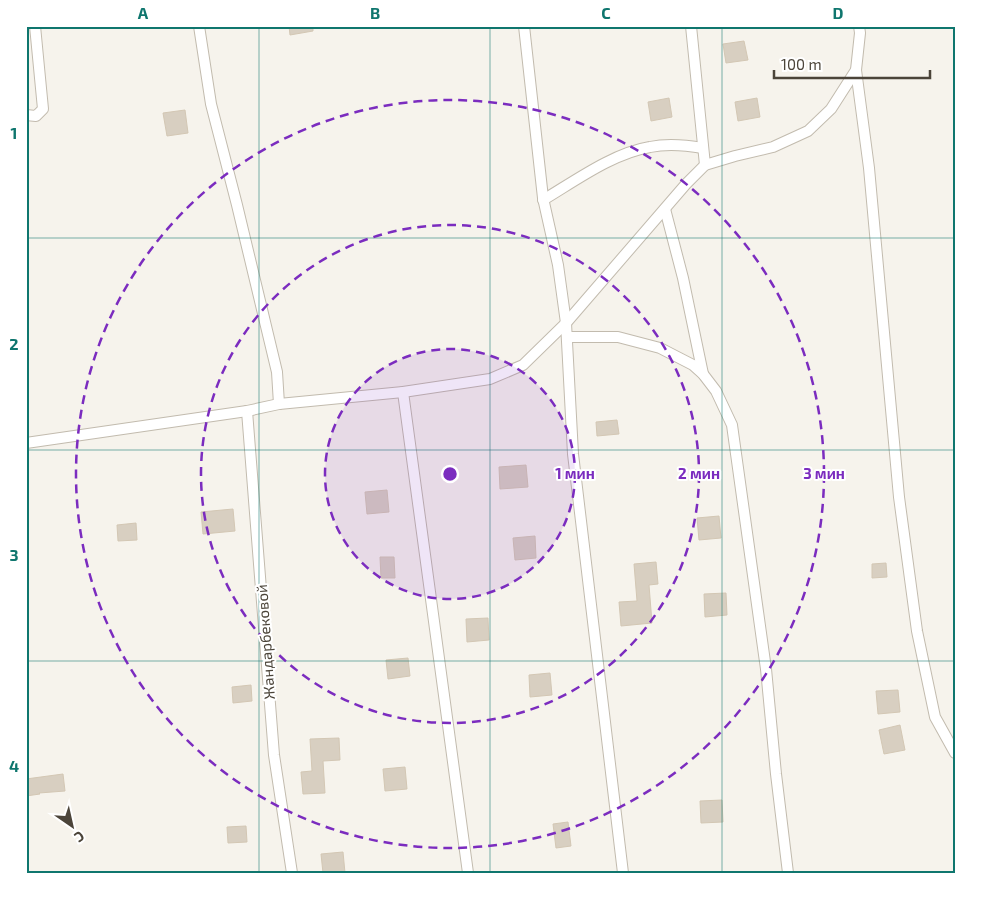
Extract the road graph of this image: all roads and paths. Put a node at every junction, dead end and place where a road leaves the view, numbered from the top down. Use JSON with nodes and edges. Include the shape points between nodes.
{"nodes":[{"id":1,"x":35,"y":26,"type":"edge"},
{"id":2,"x":199,"y":26,"type":"edge"},
{"id":3,"x":524,"y":26,"type":"edge"},
{"id":4,"x":691,"y":26,"type":"edge"},
{"id":5,"x":859,"y":26,"type":"edge"},
{"id":6,"x":856,"y":70,"type":"junction"},
{"id":7,"x":26,"y":115,"type":"edge"},
{"id":8,"x":704,"y":148,"type":"junction"},
{"id":9,"x":705,"y":164,"type":"junction"},
{"id":10,"x":543,"y":200,"type":"junction"},
{"id":11,"x":665,"y":209,"type":"junction"},
{"id":12,"x":566,"y":323,"type":"junction"},
{"id":13,"x":567,"y":337,"type":"junction"},
{"id":14,"x":703,"y":374,"type":"junction"},
{"id":15,"x":403,"y":392,"type":"junction"},
{"id":16,"x":279,"y":404,"type":"junction"},
{"id":17,"x":247,"y":411,"type":"junction"},
{"id":18,"x":26,"y":442,"type":"edge"},
{"id":19,"x":955,"y":753,"type":"edge"},
{"id":20,"x":292,"y":873,"type":"edge"},
{"id":21,"x":468,"y":873,"type":"edge"},
{"id":22,"x":623,"y":873,"type":"edge"},
{"id":23,"x":788,"y":873,"type":"edge"}],
"edges":[{"from":1,"to":7,"type":"street","via":[[43,109],[36,116]]},
{"from":2,"to":16,"type":"street","via":[[211,104],[277,372]]},
{"from":3,"to":10,"type":"street"},
{"from":4,"to":8,"type":"street"},
{"from":5,"to":6,"type":"street"},
{"from":6,"to":9,"type":"street","via":[[832,109],[808,131],[773,148]]},
{"from":6,"to":19,"type":"street","via":[[869,168],[899,497],[917,631],[935,717]]},
{"from":8,"to":9,"type":"street"},
{"from":8,"to":10,"type":"street","via":[[682,144],[650,146],[618,156]]},
{"from":9,"to":11,"type":"street"},
{"from":10,"to":12,"type":"street","via":[[558,265]]},
{"from":11,"to":12,"type":"street"},
{"from":11,"to":14,"type":"street","via":[[684,278]]},
{"from":12,"to":13,"type":"street"},
{"from":12,"to":15,"type":"street","via":[[523,365],[490,379]]},
{"from":13,"to":14,"type":"street","via":[[618,337],[660,348]]},
{"from":13,"to":22,"type":"street","via":[[573,454]]},
{"from":14,"to":23,"type":"street","via":[[716,391],[732,425],[766,669]]},
{"from":15,"to":16,"type":"street"},
{"from":15,"to":21,"type":"street"},
{"from":16,"to":17,"type":"street"},
{"from":17,"to":18,"type":"street"},
{"from":17,"to":20,"type":"street","name":"Жандарбековой","via":[[274,755]]}]}
